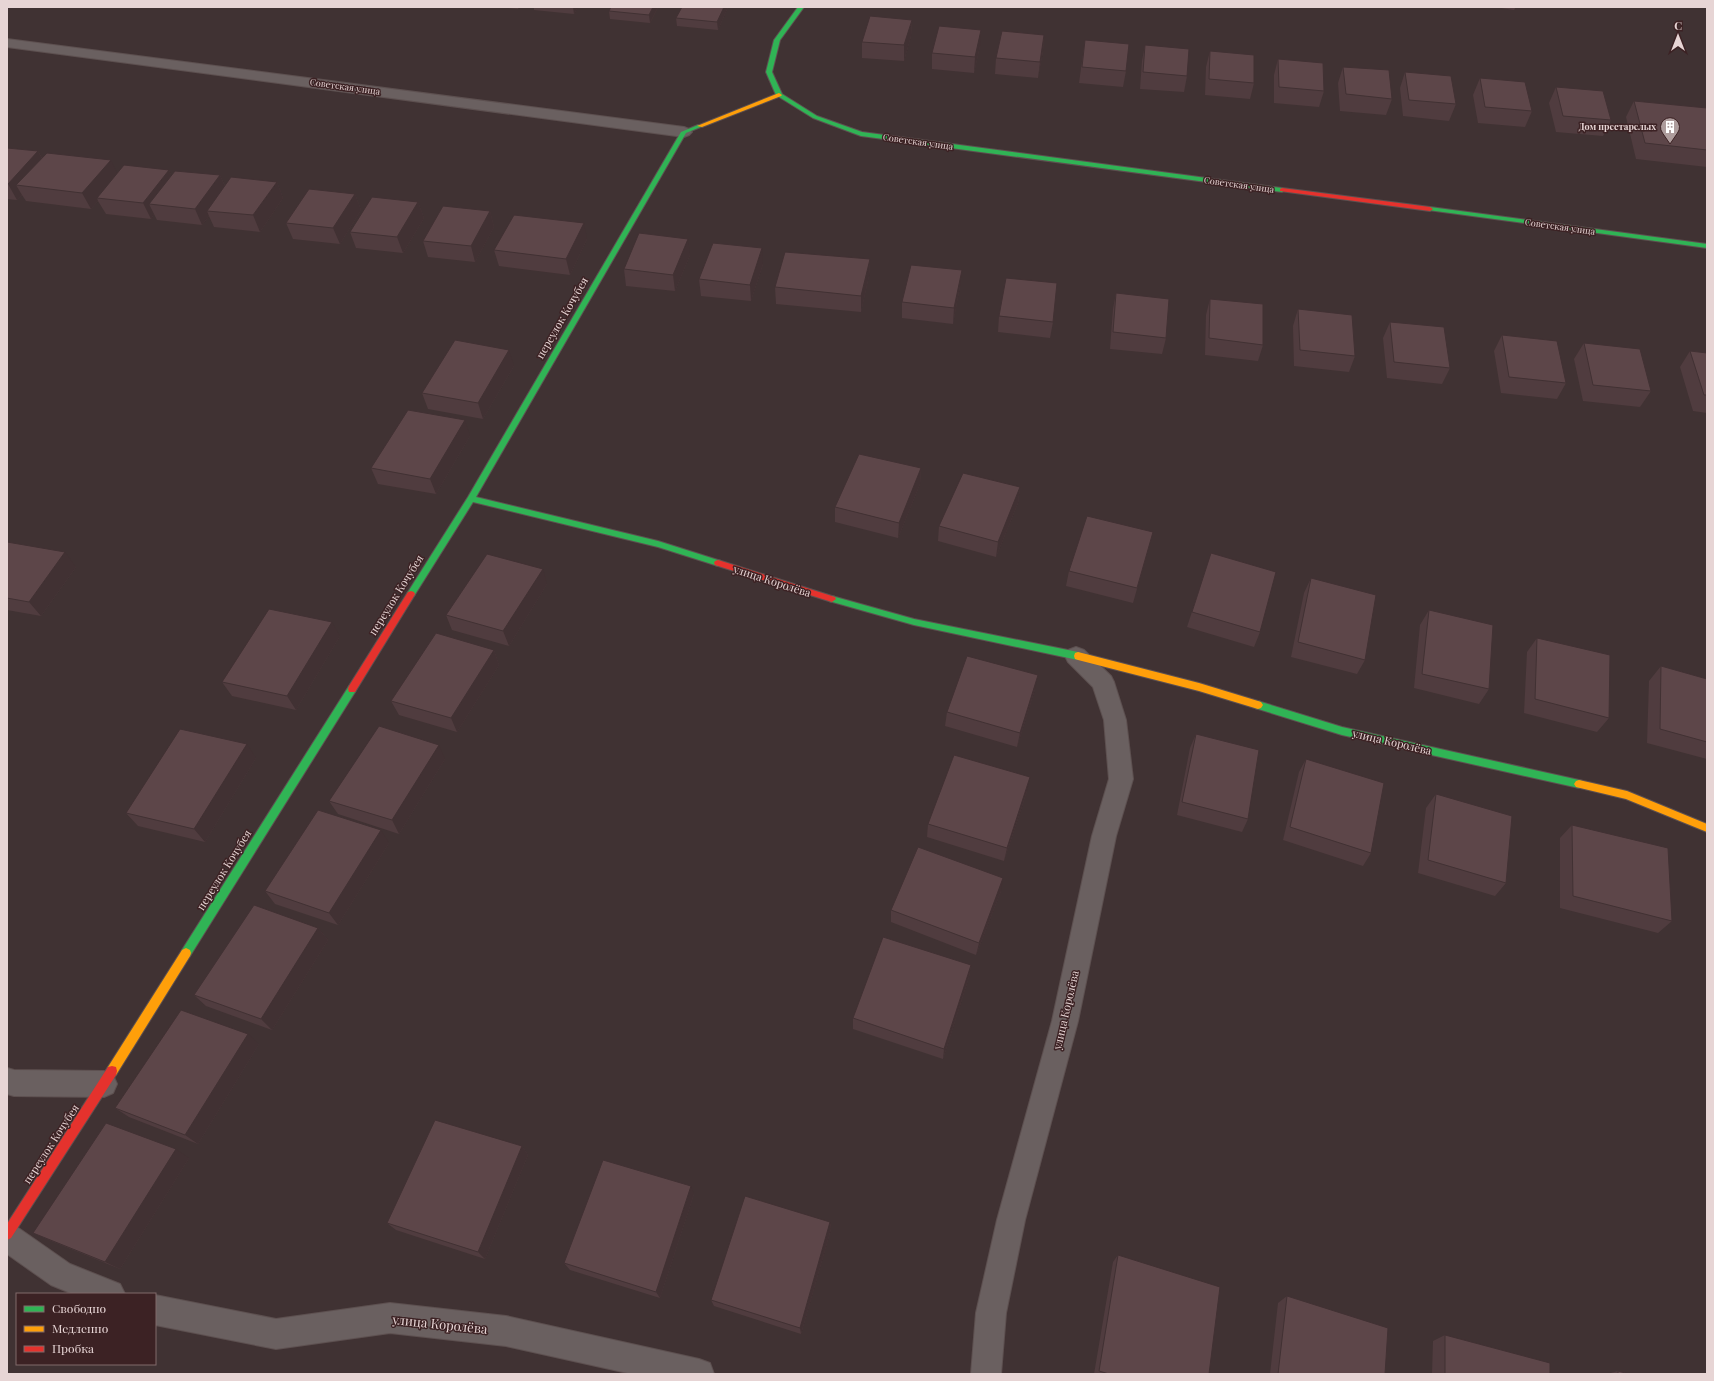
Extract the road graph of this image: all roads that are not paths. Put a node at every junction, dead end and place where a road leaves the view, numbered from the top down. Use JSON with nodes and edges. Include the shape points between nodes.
{"nodes":[{"id":1,"x":801,"y":7,"type":"edge"},
{"id":2,"x":7,"y":43,"type":"edge"},
{"id":3,"x":779,"y":95,"type":"junction"},
{"id":4,"x":684,"y":132,"type":"junction"},
{"id":5,"x":1707,"y":246,"type":"edge"},
{"id":6,"x":471,"y":499,"type":"junction"},
{"id":7,"x":1076,"y":656,"type":"junction"},
{"id":8,"x":1707,"y":828,"type":"edge"},
{"id":9,"x":7,"y":1081,"type":"edge"},
{"id":10,"x":104,"y":1084,"type":"junction"},
{"id":11,"x":7,"y":1235,"type":"edge"},
{"id":12,"x":107,"y":1293,"type":"edge"},
{"id":13,"x":156,"y":1310,"type":"edge"},
{"id":14,"x":699,"y":1374,"type":"edge"},
{"id":15,"x":986,"y":1374,"type":"edge"}],
"edges":[{"from":1,"to":3,"type":"street","via":[[777,40],[769,72]]},
{"from":2,"to":4,"type":"street","name":"Советская улица"},
{"from":3,"to":4,"type":"street"},
{"from":3,"to":5,"type":"street","name":"Советская улица","via":[[815,117],[861,134]]},
{"from":4,"to":6,"type":"street","name":"переулок Кочубея"},
{"from":6,"to":7,"type":"street","name":"улица Королёва","via":[[658,544],[800,590],[914,622]]},
{"from":6,"to":10,"type":"street","name":"переулок Кочубея"},
{"from":7,"to":8,"type":"street","name":"улица Королёва","via":[[1199,687],[1342,731],[1628,795]]},
{"from":7,"to":15,"type":"street","name":"улица Королёва","via":[[1103,682],[1115,720],[1121,780],[1104,836],[1065,1021],[1011,1220],[991,1313]]},
{"from":9,"to":10,"type":"street"},
{"from":10,"to":11,"type":"street","name":"переулок Кочубея"},
{"from":11,"to":12,"type":"street","via":[[61,1275]]},
{"from":13,"to":14,"type":"street","name":"улица Королёва","via":[[276,1334],[390,1318],[506,1332]]}]}
